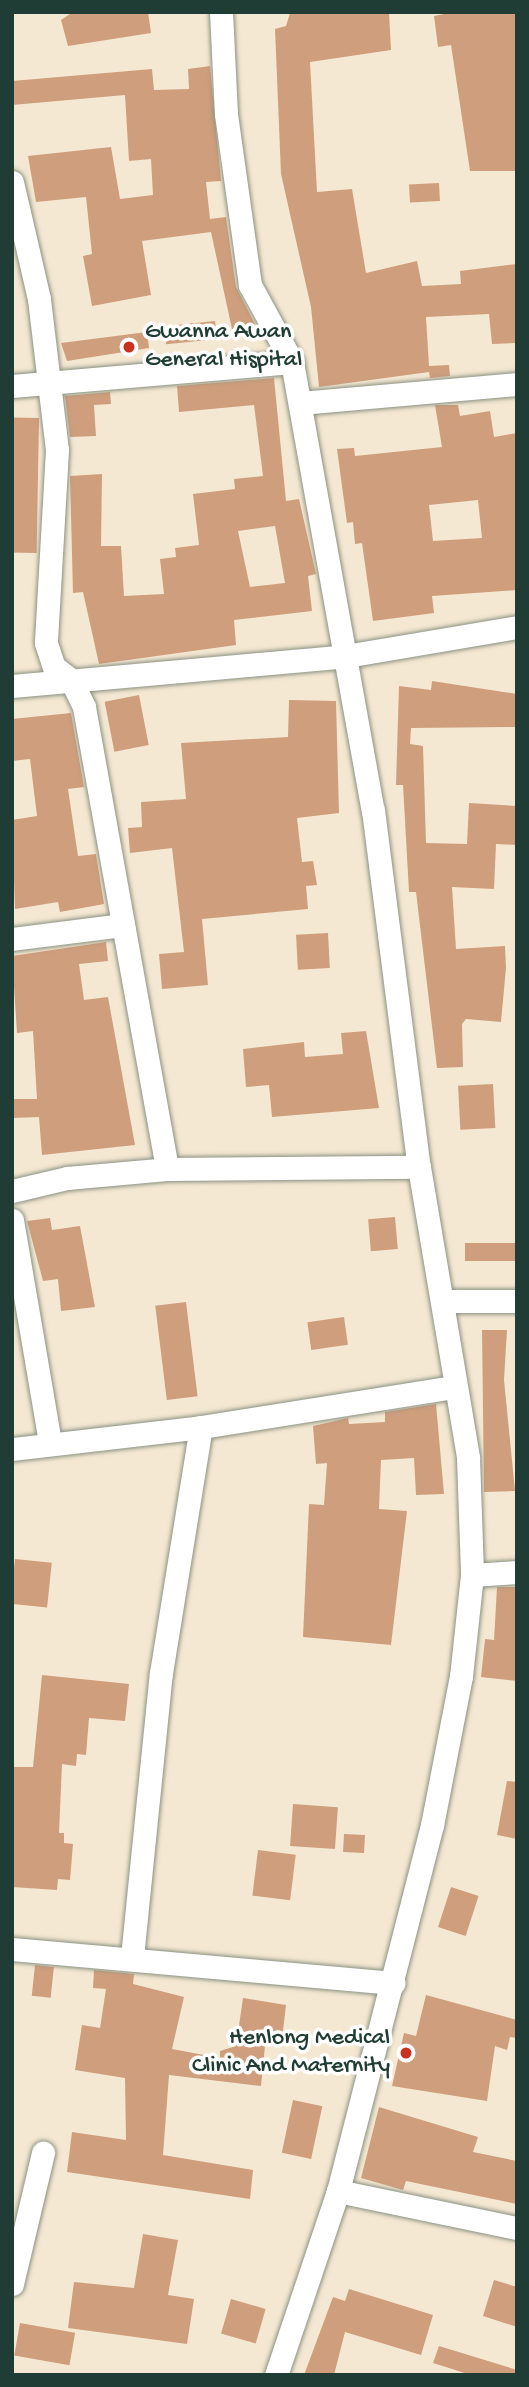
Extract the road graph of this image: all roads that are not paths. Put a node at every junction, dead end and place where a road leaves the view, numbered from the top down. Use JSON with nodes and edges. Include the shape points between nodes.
{"nodes":[{"id":1,"x":221,"y":12,"type":"edge"},
{"id":2,"x":12,"y":181,"type":"edge"},
{"id":3,"x":292,"y":362,"type":"junction"},
{"id":4,"x":49,"y":382,"type":"junction"},
{"id":5,"x":517,"y":384,"type":"edge"},
{"id":6,"x":12,"y":386,"type":"edge"},
{"id":7,"x":300,"y":403,"type":"junction"},
{"id":8,"x":517,"y":627,"type":"edge"},
{"id":9,"x":346,"y":656,"type":"junction"},
{"id":10,"x":71,"y":680,"type":"junction"},
{"id":11,"x":12,"y":686,"type":"edge"},
{"id":12,"x":123,"y":925,"type":"junction"},
{"id":13,"x":12,"y":939,"type":"edge"},
{"id":14,"x":419,"y":1167,"type":"junction"},
{"id":15,"x":167,"y":1169,"type":"junction"},
{"id":16,"x":12,"y":1191,"type":"edge"},
{"id":17,"x":12,"y":1220,"type":"edge"},
{"id":18,"x":443,"y":1301,"type":"junction"},
{"id":19,"x":517,"y":1301,"type":"edge"},
{"id":20,"x":454,"y":1387,"type":"junction"},
{"id":21,"x":201,"y":1427,"type":"junction"},
{"id":22,"x":50,"y":1442,"type":"junction"},
{"id":23,"x":12,"y":1449,"type":"edge"},
{"id":24,"x":517,"y":1572,"type":"edge"},
{"id":25,"x":472,"y":1575,"type":"junction"},
{"id":26,"x":12,"y":1950,"type":"edge"},
{"id":27,"x":132,"y":1957,"type":"junction"},
{"id":28,"x":393,"y":1983,"type":"junction"},
{"id":29,"x":43,"y":2153,"type":"dead end"},
{"id":30,"x":338,"y":2191,"type":"junction"},
{"id":31,"x":517,"y":2228,"type":"edge"},
{"id":32,"x":12,"y":2284,"type":"edge"},
{"id":33,"x":276,"y":2375,"type":"edge"}],
"edges":[{"from":1,"to":3,"type":"street","via":[[226,114],[250,285]]},
{"from":2,"to":4,"type":"street","via":[[38,299]]},
{"from":3,"to":4,"type":"street"},
{"from":3,"to":7,"type":"street"},
{"from":4,"to":6,"type":"street"},
{"from":4,"to":10,"type":"street","via":[[57,512],[46,643],[54,667]]},
{"from":5,"to":7,"type":"street"},
{"from":7,"to":9,"type":"street"},
{"from":8,"to":9,"type":"street"},
{"from":9,"to":10,"type":"street"},
{"from":9,"to":14,"type":"street"},
{"from":10,"to":11,"type":"street"},
{"from":10,"to":12,"type":"street","via":[[84,707]]},
{"from":12,"to":13,"type":"street"},
{"from":12,"to":15,"type":"street"},
{"from":14,"to":15,"type":"street"},
{"from":14,"to":18,"type":"street"},
{"from":15,"to":16,"type":"street","via":[[67,1178]]},
{"from":17,"to":22,"type":"street"},
{"from":18,"to":19,"type":"street"},
{"from":18,"to":20,"type":"street"},
{"from":20,"to":21,"type":"street"},
{"from":20,"to":25,"type":"street","via":[[468,1458]]},
{"from":21,"to":22,"type":"street"},
{"from":21,"to":27,"type":"street","via":[[161,1673]]},
{"from":22,"to":23,"type":"street"},
{"from":24,"to":25,"type":"street"},
{"from":25,"to":28,"type":"street","via":[[459,1689]]},
{"from":26,"to":27,"type":"street"},
{"from":27,"to":28,"type":"street"},
{"from":28,"to":30,"type":"street"},
{"from":29,"to":32,"type":"street"},
{"from":30,"to":31,"type":"street"},
{"from":30,"to":33,"type":"street"}]}
